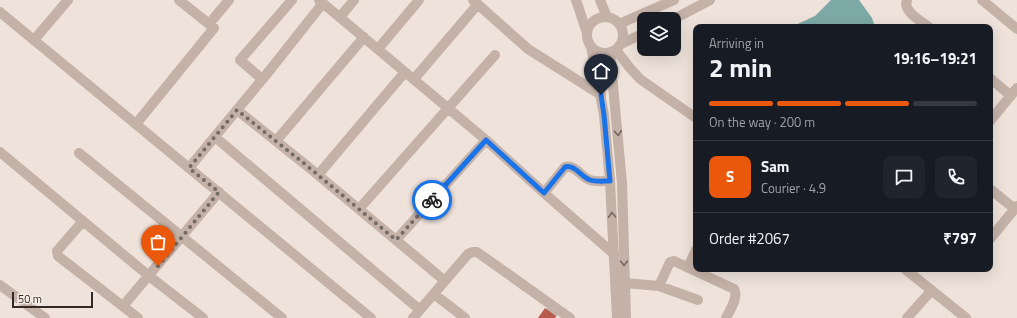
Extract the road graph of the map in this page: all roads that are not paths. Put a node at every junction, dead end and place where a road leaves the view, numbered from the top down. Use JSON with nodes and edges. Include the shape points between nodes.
{"nodes":[{"id":1,"x":68,"y":0,"type":"edge"},
{"id":2,"x":179,"y":0,"type":"edge"},
{"id":3,"x":229,"y":0,"type":"edge"},
{"id":4,"x":292,"y":0,"type":"edge"},
{"id":5,"x":354,"y":0,"type":"edge"},
{"id":6,"x":419,"y":0,"type":"edge"},
{"id":7,"x":576,"y":0,"type":"edge"},
{"id":8,"x":600,"y":0,"type":"edge"},
{"id":9,"x":674,"y":0,"type":"edge"},
{"id":10,"x":710,"y":0,"type":"edge"},
{"id":11,"x":907,"y":0,"type":"edge"},
{"id":12,"x":982,"y":0,"type":"edge"},
{"id":13,"x":321,"y":2,"type":"edge"},
{"id":14,"x":475,"y":2,"type":"edge"},
{"id":15,"x":1,"y":15,"type":"edge"},
{"id":16,"x":681,"y":15,"type":"edge"},
{"id":17,"x":340,"y":17,"type":"junction"},
{"id":18,"x":607,"y":18,"type":"junction"},
{"id":19,"x":208,"y":24,"type":"junction"},
{"id":20,"x":619,"y":24,"type":"junction"},
{"id":21,"x":924,"y":24,"type":"edge"},
{"id":22,"x":1017,"y":29,"type":"edge"},
{"id":23,"x":587,"y":33,"type":"junction"},
{"id":24,"x":364,"y":37,"type":"junction"},
{"id":25,"x":637,"y":37,"type":"edge"},
{"id":26,"x":34,"y":40,"type":"junction"},
{"id":27,"x":591,"y":46,"type":"junction"},
{"id":28,"x":378,"y":49,"type":"junction"},
{"id":29,"x":615,"y":49,"type":"junction"},
{"id":30,"x":495,"y":55,"type":"dead end"},
{"id":31,"x":406,"y":72,"type":"junction"},
{"id":32,"x":262,"y":79,"type":"junction"},
{"id":33,"x":414,"y":79,"type":"junction"},
{"id":34,"x":993,"y":80,"type":"edge"},
{"id":35,"x":1014,"y":92,"type":"edge"},
{"id":36,"x":601,"y":95,"type":"junction"},
{"id":37,"x":448,"y":108,"type":"junction"},
{"id":38,"x":237,"y":110,"type":"junction"},
{"id":39,"x":693,"y":116,"type":"edge"},
{"id":40,"x":993,"y":117,"type":"edge"},
{"id":41,"x":136,"y":124,"type":"junction"},
{"id":42,"x":214,"y":137,"type":"junction"},
{"id":43,"x":486,"y":140,"type":"junction"},
{"id":44,"x":276,"y":141,"type":"junction"},
{"id":45,"x":0,"y":153,"type":"edge"},
{"id":46,"x":79,"y":153,"type":"dead end"},
{"id":47,"x":189,"y":168,"type":"junction"},
{"id":48,"x":318,"y":175,"type":"junction"},
{"id":49,"x":610,"y":181,"type":"junction"},
{"id":50,"x":993,"y":191,"type":"edge"},
{"id":51,"x":219,"y":192,"type":"junction"},
{"id":52,"x":544,"y":193,"type":"junction"},
{"id":53,"x":1016,"y":208,"type":"edge"},
{"id":54,"x":359,"y":209,"type":"junction"},
{"id":55,"x":83,"y":221,"type":"junction"},
{"id":56,"x":993,"y":235,"type":"edge"},
{"id":57,"x":182,"y":237,"type":"junction"},
{"id":58,"x":396,"y":240,"type":"junction"},
{"id":59,"x":614,"y":254,"type":"junction"},
{"id":60,"x":693,"y":256,"type":"edge"},
{"id":61,"x":688,"y":267,"type":"junction"},
{"id":62,"x":693,"y":269,"type":"edge"},
{"id":63,"x":698,"y":272,"type":"edge"},
{"id":64,"x":909,"y":272,"type":"edge"},
{"id":65,"x":149,"y":276,"type":"junction"},
{"id":66,"x":445,"y":281,"type":"junction"},
{"id":67,"x":624,"y":283,"type":"junction"},
{"id":68,"x":0,"y":285,"type":"edge"},
{"id":69,"x":659,"y":286,"type":"junction"},
{"id":70,"x":931,"y":291,"type":"junction"},
{"id":71,"x":434,"y":294,"type":"junction"},
{"id":72,"x":698,"y":300,"type":"dead end"},
{"id":73,"x":123,"y":306,"type":"junction"},
{"id":74,"x":420,"y":310,"type":"junction"},
{"id":75,"x":45,"y":318,"type":"edge"},
{"id":76,"x":138,"y":318,"type":"edge"},
{"id":77,"x":203,"y":318,"type":"edge"},
{"id":78,"x":282,"y":318,"type":"edge"},
{"id":79,"x":371,"y":318,"type":"edge"},
{"id":80,"x":413,"y":318,"type":"edge"},
{"id":81,"x":465,"y":318,"type":"edge"},
{"id":82,"x":570,"y":318,"type":"edge"},
{"id":83,"x":617,"y":318,"type":"edge"},
{"id":84,"x":626,"y":318,"type":"edge"},
{"id":85,"x":726,"y":318,"type":"edge"},
{"id":86,"x":908,"y":318,"type":"edge"},
{"id":87,"x":966,"y":318,"type":"edge"}],
"edges":[{"from":1,"to":26,"type":"street"},
{"from":2,"to":19,"type":"street"},
{"from":3,"to":19,"type":"street"},
{"from":4,"to":32,"type":"street","via":[[240,60]]},
{"from":5,"to":17,"type":"street"},
{"from":6,"to":28,"type":"street"},
{"from":7,"to":23,"type":"street"},
{"from":8,"to":18,"type":"street"},
{"from":9,"to":20,"type":"street"},
{"from":10,"to":16,"type":"street"},
{"from":11,"to":21,"type":"street","via":[[907,9]]},
{"from":12,"to":22,"type":"street"},
{"from":13,"to":17,"type":"street"},
{"from":13,"to":32,"type":"street"},
{"from":14,"to":33,"type":"street"},
{"from":14,"to":36,"type":"street","via":[[533,52]]},
{"from":15,"to":26,"type":"street"},
{"from":17,"to":24,"type":"street"},
{"from":18,"to":20,"type":"street"},
{"from":18,"to":23,"type":"street","via":[[594,21]]},
{"from":19,"to":41,"type":"street","via":[[214,28]]},
{"from":20,"to":29,"type":"street","via":[[623,38]]},
{"from":23,"to":27,"type":"street"},
{"from":24,"to":28,"type":"street"},
{"from":24,"to":44,"type":"street"},
{"from":25,"to":29,"type":"street"},
{"from":26,"to":41,"type":"street"},
{"from":27,"to":29,"type":"street","via":[[603,53]]},
{"from":27,"to":36,"type":"street"},
{"from":28,"to":31,"type":"street"},
{"from":29,"to":39,"type":"street","via":[[640,79]]},
{"from":29,"to":67,"type":"street","one_way":true},
{"from":30,"to":37,"type":"street"},
{"from":31,"to":33,"type":"street"},
{"from":31,"to":48,"type":"street"},
{"from":32,"to":38,"type":"street"},
{"from":33,"to":37,"type":"street"},
{"from":34,"to":35,"type":"street"},
{"from":35,"to":40,"type":"street"},
{"from":36,"to":49,"type":"street"},
{"from":37,"to":43,"type":"street"},
{"from":37,"to":54,"type":"street"},
{"from":38,"to":42,"type":"street"},
{"from":38,"to":44,"type":"street"},
{"from":41,"to":47,"type":"street"},
{"from":42,"to":47,"type":"street"},
{"from":42,"to":74,"type":"street"},
{"from":43,"to":52,"type":"street"},
{"from":43,"to":58,"type":"street"},
{"from":44,"to":48,"type":"street"},
{"from":45,"to":55,"type":"street"},
{"from":46,"to":57,"type":"street"},
{"from":47,"to":51,"type":"street"},
{"from":48,"to":54,"type":"street"},
{"from":49,"to":52,"type":"street","via":[[591,181],[567,166]]},
{"from":59,"to":49,"type":"street","one_way":true},
{"from":50,"to":53,"type":"street"},
{"from":51,"to":57,"type":"street"},
{"from":51,"to":79,"type":"street"},
{"from":52,"to":59,"type":"street"},
{"from":53,"to":56,"type":"street"},
{"from":54,"to":58,"type":"street"},
{"from":55,"to":65,"type":"street"},
{"from":55,"to":73,"type":"street","via":[[60,247],[58,256]]},
{"from":57,"to":65,"type":"street"},
{"from":57,"to":78,"type":"street"},
{"from":58,"to":66,"type":"street"},
{"from":59,"to":83,"type":"street"},
{"from":60,"to":61,"type":"street"},
{"from":61,"to":62,"type":"street"},
{"from":61,"to":69,"type":"street","via":[[674,261],[670,262]]},
{"from":63,"to":85,"type":"street","via":[[736,292]]},
{"from":64,"to":70,"type":"street"},
{"from":65,"to":73,"type":"street"},
{"from":65,"to":77,"type":"street"},
{"from":66,"to":71,"type":"street"},
{"from":66,"to":82,"type":"street","via":[[468,254],[477,252]]},
{"from":67,"to":69,"type":"street"},
{"from":67,"to":84,"type":"street"},
{"from":68,"to":75,"type":"street"},
{"from":69,"to":72,"type":"street"},
{"from":70,"to":86,"type":"street"},
{"from":70,"to":87,"type":"street"},
{"from":71,"to":74,"type":"street"},
{"from":71,"to":81,"type":"street"},
{"from":73,"to":76,"type":"street"},
{"from":74,"to":80,"type":"street"}]}
